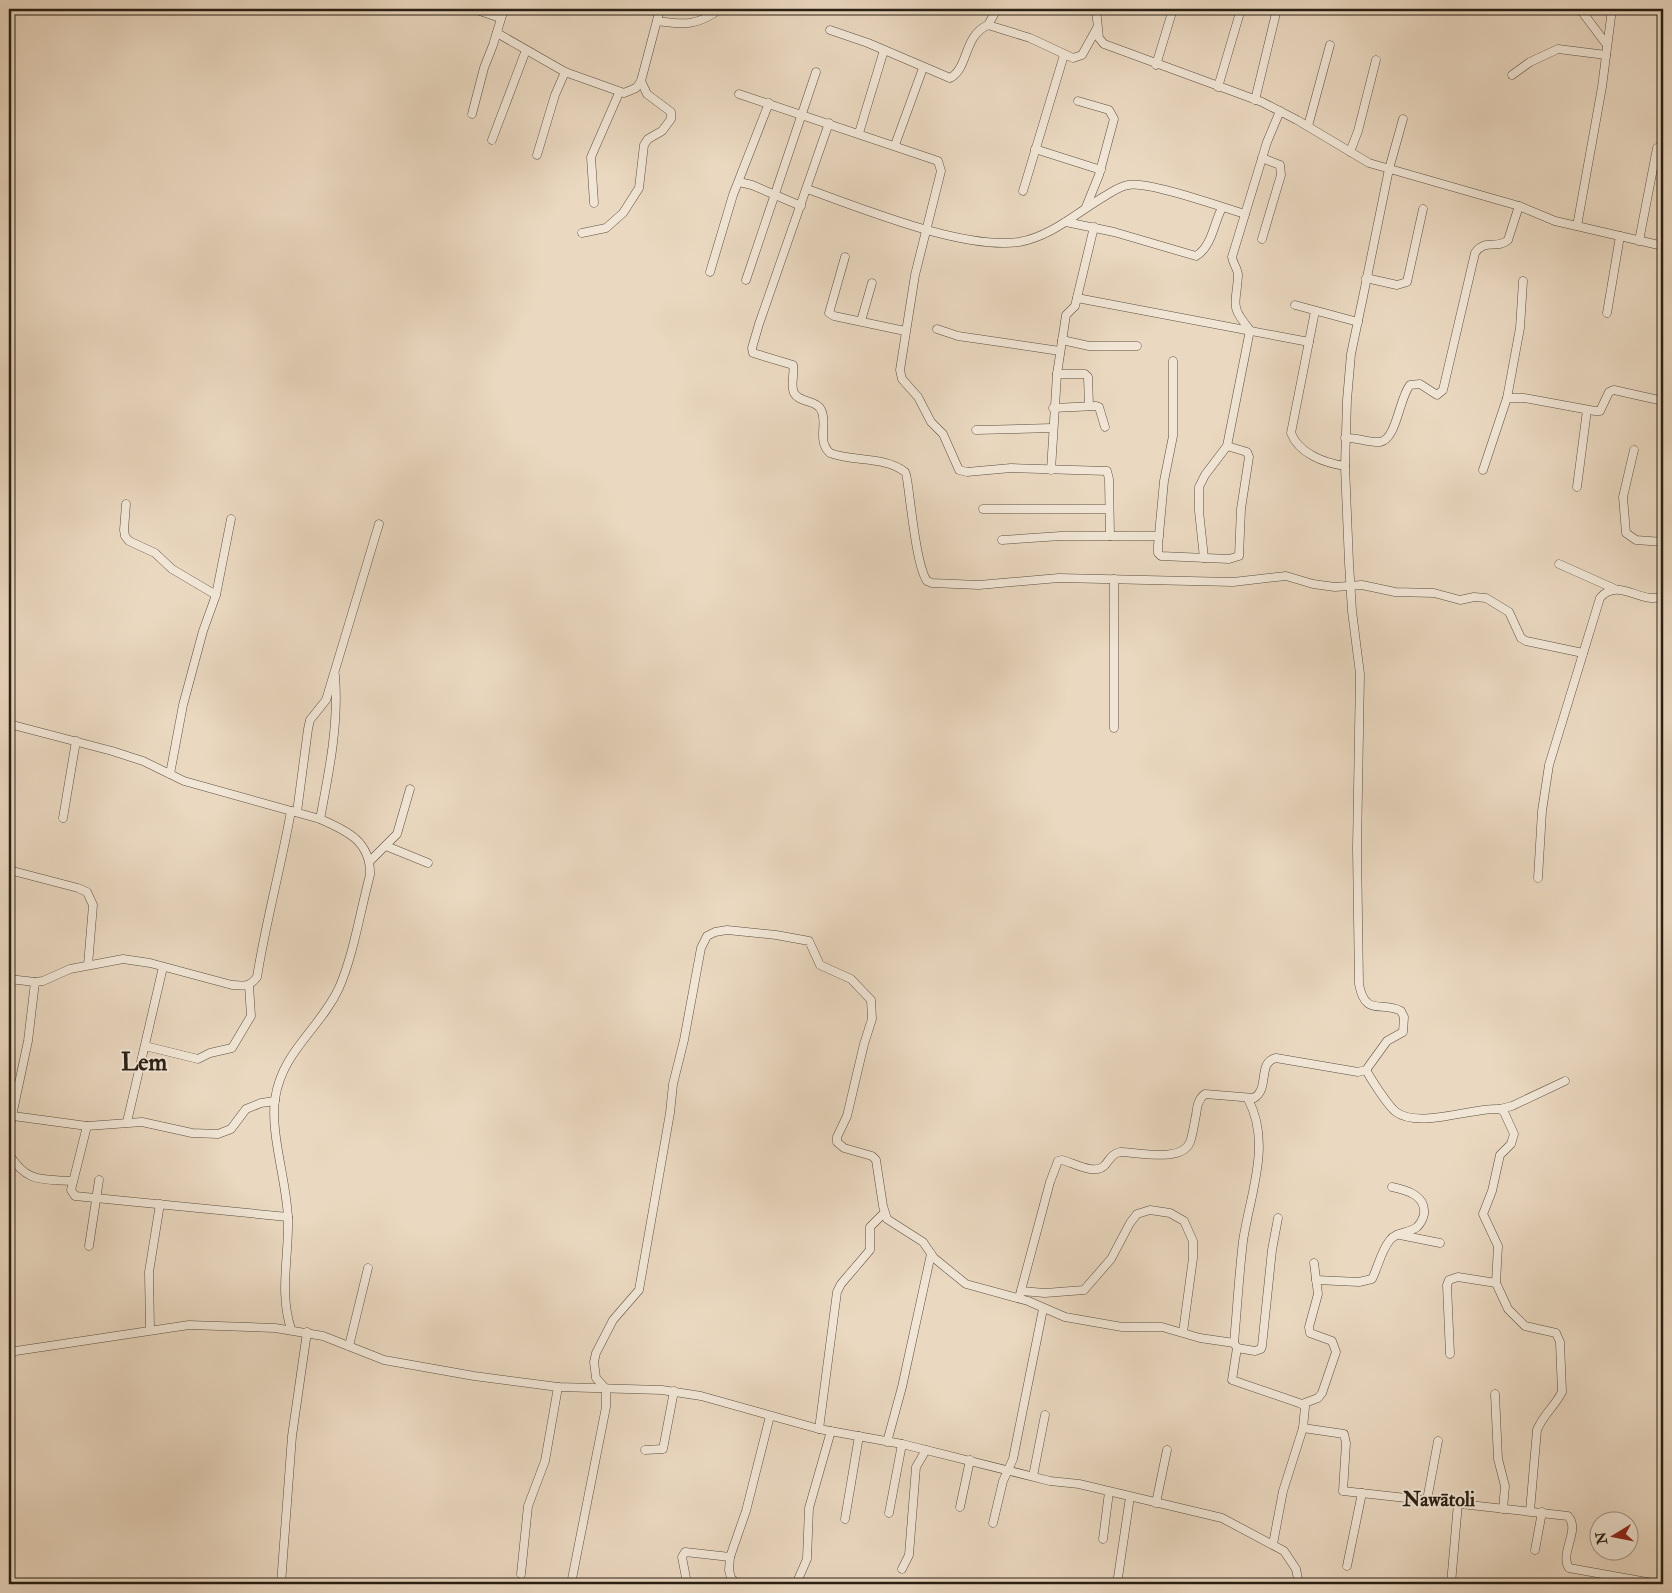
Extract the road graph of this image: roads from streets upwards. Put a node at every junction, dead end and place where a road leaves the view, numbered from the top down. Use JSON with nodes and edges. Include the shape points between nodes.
{"nodes":[{"id":1,"x":474,"y":9,"type":"edge"},
{"id":2,"x":504,"y":9,"type":"edge"},
{"id":3,"x":660,"y":9,"type":"edge"},
{"id":4,"x":720,"y":9,"type":"edge"},
{"id":5,"x":997,"y":9,"type":"edge"},
{"id":6,"x":1096,"y":9,"type":"edge"},
{"id":7,"x":1173,"y":9,"type":"edge"},
{"id":8,"x":1241,"y":9,"type":"edge"},
{"id":9,"x":1277,"y":9,"type":"edge"},
{"id":10,"x":1580,"y":9,"type":"edge"},
{"id":11,"x":1612,"y":9,"type":"edge"},
{"id":12,"x":500,"y":18,"type":"junction"},
{"id":13,"x":657,"y":21,"type":"junction"},
{"id":14,"x":988,"y":26,"type":"junction"},
{"id":15,"x":1097,"y":28,"type":"junction"},
{"id":16,"x":830,"y":30,"type":"dead end"},
{"id":17,"x":497,"y":33,"type":"junction"},
{"id":18,"x":1330,"y":45,"type":"dead end"},
{"id":19,"x":1607,"y":45,"type":"junction"},
{"id":20,"x":526,"y":50,"type":"junction"},
{"id":21,"x":884,"y":50,"type":"junction"},
{"id":22,"x":1064,"y":54,"type":"junction"},
{"id":23,"x":1606,"y":55,"type":"junction"},
{"id":24,"x":1376,"y":60,"type":"dead end"},
{"id":25,"x":1156,"y":65,"type":"junction"},
{"id":26,"x":923,"y":68,"type":"junction"},
{"id":27,"x":565,"y":72,"type":"junction"},
{"id":28,"x":816,"y":72,"type":"dead end"},
{"id":29,"x":1512,"y":75,"type":"dead end"},
{"id":30,"x":641,"y":81,"type":"junction"},
{"id":31,"x":1218,"y":87,"type":"junction"},
{"id":32,"x":619,"y":93,"type":"junction"},
{"id":33,"x":739,"y":94,"type":"dead end"},
{"id":34,"x":1078,"y":100,"type":"dead end"},
{"id":35,"x":1255,"y":100,"type":"junction"},
{"id":36,"x":769,"y":103,"type":"junction"},
{"id":37,"x":1280,"y":111,"type":"junction"},
{"id":38,"x":472,"y":114,"type":"dead end"},
{"id":39,"x":801,"y":114,"type":"junction"},
{"id":40,"x":1403,"y":119,"type":"dead end"},
{"id":41,"x":829,"y":123,"type":"junction"},
{"id":42,"x":1308,"y":126,"type":"junction"},
{"id":43,"x":859,"y":133,"type":"junction"},
{"id":44,"x":492,"y":140,"type":"dead end"},
{"id":45,"x":895,"y":145,"type":"junction"},
{"id":46,"x":1657,"y":148,"type":"dead end"},
{"id":47,"x":1035,"y":149,"type":"junction"},
{"id":48,"x":1350,"y":152,"type":"junction"},
{"id":49,"x":537,"y":155,"type":"dead end"},
{"id":50,"x":1262,"y":158,"type":"junction"},
{"id":51,"x":1101,"y":170,"type":"junction"},
{"id":52,"x":1389,"y":170,"type":"junction"},
{"id":53,"x":739,"y":182,"type":"junction"},
{"id":54,"x":807,"y":189,"type":"junction"},
{"id":55,"x":1023,"y":191,"type":"dead end"},
{"id":56,"x":774,"y":195,"type":"junction"},
{"id":57,"x":594,"y":203,"type":"dead end"},
{"id":58,"x":801,"y":206,"type":"junction"},
{"id":59,"x":1518,"y":206,"type":"junction"},
{"id":60,"x":1086,"y":208,"type":"junction"},
{"id":61,"x":1222,"y":208,"type":"junction"},
{"id":62,"x":1422,"y":209,"type":"dead end"},
{"id":63,"x":1245,"y":214,"type":"junction"},
{"id":64,"x":1066,"y":222,"type":"junction"},
{"id":65,"x":1577,"y":226,"type":"junction"},
{"id":66,"x":1094,"y":227,"type":"junction"},
{"id":67,"x":926,"y":229,"type":"junction"},
{"id":68,"x":582,"y":233,"type":"dead end"},
{"id":69,"x":1620,"y":236,"type":"junction"},
{"id":70,"x":1262,"y":239,"type":"dead end"},
{"id":71,"x":1639,"y":241,"type":"junction"},
{"id":72,"x":1663,"y":246,"type":"edge"},
{"id":73,"x":844,"y":258,"type":"dead end"},
{"id":74,"x":710,"y":272,"type":"dead end"},
{"id":75,"x":1366,"y":278,"type":"junction"},
{"id":76,"x":746,"y":280,"type":"dead end"},
{"id":77,"x":1523,"y":281,"type":"dead end"},
{"id":78,"x":872,"y":283,"type":"dead end"},
{"id":79,"x":1077,"y":298,"type":"junction"},
{"id":80,"x":1295,"y":305,"type":"dead end"},
{"id":81,"x":1315,"y":310,"type":"junction"},
{"id":82,"x":1607,"y":313,"type":"dead end"},
{"id":83,"x":861,"y":320,"type":"junction"},
{"id":84,"x":1358,"y":322,"type":"junction"},
{"id":85,"x":937,"y":328,"type":"dead end"},
{"id":86,"x":1250,"y":330,"type":"junction"},
{"id":87,"x":905,"y":331,"type":"junction"},
{"id":88,"x":1062,"y":340,"type":"junction"},
{"id":89,"x":1309,"y":342,"type":"junction"},
{"id":90,"x":1137,"y":346,"type":"dead end"},
{"id":91,"x":1060,"y":351,"type":"junction"},
{"id":92,"x":1173,"y":361,"type":"dead end"},
{"id":93,"x":1057,"y":374,"type":"junction"},
{"id":94,"x":1507,"y":398,"type":"junction"},
{"id":95,"x":1663,"y":401,"type":"edge"},
{"id":96,"x":1089,"y":406,"type":"junction"},
{"id":97,"x":1053,"y":408,"type":"junction"},
{"id":98,"x":1587,"y":410,"type":"junction"},
{"id":99,"x":1105,"y":427,"type":"dead end"},
{"id":100,"x":1052,"y":428,"type":"junction"},
{"id":101,"x":976,"y":430,"type":"dead end"},
{"id":102,"x":1345,"y":438,"type":"junction"},
{"id":103,"x":1227,"y":446,"type":"junction"},
{"id":104,"x":1634,"y":450,"type":"dead end"},
{"id":105,"x":1345,"y":466,"type":"junction"},
{"id":106,"x":1051,"y":470,"type":"junction"},
{"id":107,"x":1483,"y":470,"type":"dead end"},
{"id":108,"x":1577,"y":486,"type":"dead end"},
{"id":109,"x":126,"y":504,"type":"dead end"},
{"id":110,"x":983,"y":509,"type":"dead end"},
{"id":111,"x":1109,"y":509,"type":"junction"},
{"id":112,"x":231,"y":518,"type":"dead end"},
{"id":113,"x":380,"y":524,"type":"dead end"},
{"id":114,"x":1110,"y":536,"type":"junction"},
{"id":115,"x":1159,"y":536,"type":"junction"},
{"id":116,"x":1002,"y":540,"type":"dead end"},
{"id":117,"x":1663,"y":542,"type":"edge"},
{"id":118,"x":1204,"y":558,"type":"junction"},
{"id":119,"x":1559,"y":564,"type":"dead end"},
{"id":120,"x":1114,"y":579,"type":"junction"},
{"id":121,"x":1351,"y":586,"type":"junction"},
{"id":122,"x":1615,"y":589,"type":"junction"},
{"id":123,"x":216,"y":595,"type":"junction"},
{"id":124,"x":1663,"y":596,"type":"edge"},
{"id":125,"x":1583,"y":653,"type":"junction"},
{"id":126,"x":335,"y":673,"type":"junction"},
{"id":127,"x":9,"y":724,"type":"edge"},
{"id":128,"x":1114,"y":728,"type":"dead end"},
{"id":129,"x":76,"y":741,"type":"junction"},
{"id":130,"x":170,"y":774,"type":"junction"},
{"id":131,"x":410,"y":789,"type":"dead end"},
{"id":132,"x":294,"y":812,"type":"junction"},
{"id":133,"x":63,"y":818,"type":"dead end"},
{"id":134,"x":320,"y":819,"type":"junction"},
{"id":135,"x":386,"y":846,"type":"junction"},
{"id":136,"x":370,"y":861,"type":"junction"},
{"id":137,"x":428,"y":863,"type":"dead end"},
{"id":138,"x":9,"y":870,"type":"edge"},
{"id":139,"x":1538,"y":878,"type":"dead end"},
{"id":140,"x":88,"y":966,"type":"junction"},
{"id":141,"x":163,"y":967,"type":"junction"},
{"id":142,"x":9,"y":979,"type":"edge"},
{"id":143,"x":35,"y":982,"type":"junction"},
{"id":144,"x":249,"y":985,"type":"junction"},
{"id":145,"x":145,"y":1046,"type":"junction"},
{"id":146,"x":1366,"y":1070,"type":"junction"},
{"id":147,"x":1565,"y":1081,"type":"dead end"},
{"id":148,"x":1248,"y":1099,"type":"junction"},
{"id":149,"x":274,"y":1101,"type":"junction"},
{"id":150,"x":1500,"y":1109,"type":"junction"},
{"id":151,"x":14,"y":1116,"type":"junction"},
{"id":152,"x":127,"y":1122,"type":"junction"},
{"id":153,"x":87,"y":1126,"type":"junction"},
{"id":154,"x":9,"y":1130,"type":"edge"},
{"id":155,"x":9,"y":1154,"type":"edge"},
{"id":156,"x":99,"y":1180,"type":"dead end"},
{"id":157,"x":72,"y":1181,"type":"junction"},
{"id":158,"x":1392,"y":1187,"type":"dead end"},
{"id":159,"x":95,"y":1199,"type":"junction"},
{"id":160,"x":160,"y":1204,"type":"junction"},
{"id":161,"x":884,"y":1212,"type":"junction"},
{"id":162,"x":288,"y":1217,"type":"junction"},
{"id":163,"x":1278,"y":1218,"type":"dead end"},
{"id":164,"x":1397,"y":1234,"type":"junction"},
{"id":165,"x":1440,"y":1243,"type":"dead end"},
{"id":166,"x":89,"y":1246,"type":"dead end"},
{"id":167,"x":931,"y":1254,"type":"junction"},
{"id":168,"x":1314,"y":1263,"type":"dead end"},
{"id":169,"x":368,"y":1268,"type":"dead end"},
{"id":170,"x":1316,"y":1280,"type":"junction"},
{"id":171,"x":1496,"y":1284,"type":"junction"},
{"id":172,"x":1020,"y":1295,"type":"junction"},
{"id":173,"x":1043,"y":1309,"type":"junction"},
{"id":174,"x":291,"y":1329,"type":"junction"},
{"id":175,"x":150,"y":1330,"type":"junction"},
{"id":176,"x":307,"y":1332,"type":"junction"},
{"id":177,"x":1183,"y":1332,"type":"junction"},
{"id":178,"x":349,"y":1346,"type":"junction"},
{"id":179,"x":1235,"y":1346,"type":"junction"},
{"id":180,"x":9,"y":1352,"type":"edge"},
{"id":181,"x":1450,"y":1354,"type":"dead end"},
{"id":182,"x":558,"y":1387,"type":"junction"},
{"id":183,"x":606,"y":1389,"type":"junction"},
{"id":184,"x":674,"y":1391,"type":"junction"},
{"id":185,"x":1495,"y":1394,"type":"dead end"},
{"id":186,"x":1302,"y":1404,"type":"junction"},
{"id":187,"x":1045,"y":1415,"type":"dead end"},
{"id":188,"x":770,"y":1416,"type":"junction"},
{"id":189,"x":1303,"y":1428,"type":"junction"},
{"id":190,"x":819,"y":1429,"type":"junction"},
{"id":191,"x":831,"y":1431,"type":"junction"},
{"id":192,"x":859,"y":1436,"type":"junction"},
{"id":193,"x":1438,"y":1441,"type":"dead end"},
{"id":194,"x":887,"y":1442,"type":"junction"},
{"id":195,"x":902,"y":1444,"type":"junction"},
{"id":196,"x":645,"y":1450,"type":"dead end"},
{"id":197,"x":926,"y":1450,"type":"junction"},
{"id":198,"x":1167,"y":1450,"type":"dead end"},
{"id":199,"x":970,"y":1460,"type":"junction"},
{"id":200,"x":1008,"y":1470,"type":"junction"},
{"id":201,"x":1033,"y":1476,"type":"junction"},
{"id":202,"x":1109,"y":1492,"type":"junction"},
{"id":203,"x":1362,"y":1493,"type":"junction"},
{"id":204,"x":1130,"y":1497,"type":"junction"},
{"id":205,"x":1427,"y":1500,"type":"junction"},
{"id":206,"x":1156,"y":1503,"type":"junction"},
{"id":207,"x":1458,"y":1503,"type":"junction"},
{"id":208,"x":960,"y":1507,"type":"dead end"},
{"id":209,"x":1503,"y":1508,"type":"junction"},
{"id":210,"x":1530,"y":1511,"type":"junction"},
{"id":211,"x":1542,"y":1512,"type":"junction"},
{"id":212,"x":889,"y":1513,"type":"dead end"},
{"id":213,"x":845,"y":1519,"type":"dead end"},
{"id":214,"x":993,"y":1524,"type":"dead end"},
{"id":215,"x":1102,"y":1540,"type":"dead end"},
{"id":216,"x":1273,"y":1544,"type":"junction"},
{"id":217,"x":1535,"y":1550,"type":"dead end"},
{"id":218,"x":730,"y":1557,"type":"junction"},
{"id":219,"x":1347,"y":1566,"type":"dead end"},
{"id":220,"x":902,"y":1569,"type":"dead end"},
{"id":221,"x":521,"y":1574,"type":"dead end"},
{"id":222,"x":1608,"y":1580,"type":"edge"},
{"id":223,"x":281,"y":1584,"type":"edge"},
{"id":224,"x":571,"y":1584,"type":"edge"},
{"id":225,"x":686,"y":1584,"type":"edge"},
{"id":226,"x":737,"y":1584,"type":"edge"},
{"id":227,"x":796,"y":1584,"type":"edge"},
{"id":228,"x":1117,"y":1584,"type":"edge"},
{"id":229,"x":1300,"y":1584,"type":"edge"},
{"id":230,"x":1451,"y":1584,"type":"edge"},
{"id":231,"x":1658,"y":1584,"type":"edge"}],
"edges":[{"from":1,"to":12,"type":"street"},
{"from":2,"to":12,"type":"street"},
{"from":3,"to":13,"type":"street"},
{"from":4,"to":13,"type":"street","via":[[693,24]]},
{"from":5,"to":14,"type":"street"},
{"from":6,"to":15,"type":"street"},
{"from":7,"to":25,"type":"street"},
{"from":8,"to":31,"type":"street"},
{"from":9,"to":35,"type":"street"},
{"from":10,"to":19,"type":"street"},
{"from":11,"to":19,"type":"street"},
{"from":12,"to":17,"type":"street"},
{"from":13,"to":30,"type":"street"},
{"from":14,"to":22,"type":"street","via":[[1030,38]]},
{"from":14,"to":26,"type":"street","via":[[972,37],[954,76],[946,78]]},
{"from":15,"to":22,"type":"street","via":[[1082,55],[1073,58]]},
{"from":15,"to":25,"type":"street","via":[[1104,44]]},
{"from":16,"to":21,"type":"street"},
{"from":17,"to":20,"type":"street"},
{"from":17,"to":38,"type":"street"},
{"from":18,"to":42,"type":"street"},
{"from":19,"to":23,"type":"street"},
{"from":20,"to":27,"type":"street"},
{"from":20,"to":44,"type":"street"},
{"from":21,"to":26,"type":"street"},
{"from":21,"to":43,"type":"street"},
{"from":22,"to":47,"type":"street"},
{"from":23,"to":29,"type":"street","via":[[1558,48]]},
{"from":23,"to":65,"type":"street"},
{"from":24,"to":48,"type":"street"},
{"from":25,"to":31,"type":"street"},
{"from":26,"to":45,"type":"street"},
{"from":27,"to":32,"type":"street"},
{"from":27,"to":49,"type":"street"},
{"from":28,"to":39,"type":"street"},
{"from":30,"to":32,"type":"street","via":[[631,91]]},
{"from":30,"to":68,"type":"street","via":[[647,94],[671,112],[672,119],[644,145],[639,188],[623,213],[606,228]]},
{"from":31,"to":35,"type":"street"},
{"from":32,"to":57,"type":"street","via":[[591,158]]},
{"from":33,"to":36,"type":"street"},
{"from":34,"to":51,"type":"street","via":[[1113,114]]},
{"from":35,"to":37,"type":"street"},
{"from":36,"to":39,"type":"street"},
{"from":36,"to":53,"type":"street"},
{"from":37,"to":42,"type":"street"},
{"from":37,"to":50,"type":"street"},
{"from":39,"to":41,"type":"street"},
{"from":39,"to":56,"type":"street"},
{"from":40,"to":52,"type":"street"},
{"from":41,"to":43,"type":"street"},
{"from":41,"to":54,"type":"street"},
{"from":42,"to":48,"type":"street"},
{"from":43,"to":45,"type":"street"},
{"from":45,"to":67,"type":"street","via":[[935,159],[941,165]]},
{"from":46,"to":71,"type":"street"},
{"from":47,"to":51,"type":"street"},
{"from":47,"to":55,"type":"street"},
{"from":48,"to":52,"type":"street"},
{"from":50,"to":63,"type":"street"},
{"from":50,"to":70,"type":"street","via":[[1280,165],[1281,176]]},
{"from":51,"to":60,"type":"street"},
{"from":52,"to":59,"type":"street"},
{"from":52,"to":75,"type":"street"},
{"from":53,"to":56,"type":"street"},
{"from":53,"to":74,"type":"street"},
{"from":54,"to":58,"type":"street"},
{"from":54,"to":67,"type":"street"},
{"from":56,"to":58,"type":"street"},
{"from":56,"to":76,"type":"street"},
{"from":58,"to":120,"type":"street","via":[[759,324],[753,353],[793,365],[793,392],[822,410],[823,443],[830,453],[887,464],[908,477],[917,548],[927,580],[932,583],[979,584],[1060,578]]},
{"from":59,"to":65,"type":"street","via":[[1548,219]]},
{"from":59,"to":102,"type":"street","via":[[1508,240],[1484,245],[1475,253],[1443,390],[1436,395],[1420,384],[1410,386],[1392,432],[1384,440]]},
{"from":60,"to":61,"type":"street","via":[[1126,185],[1137,184]]},
{"from":60,"to":64,"type":"street"},
{"from":61,"to":63,"type":"street"},
{"from":61,"to":66,"type":"street","via":[[1209,240],[1196,256]]},
{"from":62,"to":75,"type":"street","via":[[1407,282],[1397,285]]},
{"from":63,"to":86,"type":"street","via":[[1232,257],[1238,276],[1234,293],[1236,309]]},
{"from":64,"to":66,"type":"street"},
{"from":64,"to":67,"type":"street","via":[[1035,238],[998,243]]},
{"from":65,"to":69,"type":"street"},
{"from":66,"to":79,"type":"street"},
{"from":67,"to":87,"type":"street"},
{"from":69,"to":71,"type":"street"},
{"from":69,"to":82,"type":"street"},
{"from":71,"to":72,"type":"street"},
{"from":73,"to":83,"type":"street","via":[[829,313]]},
{"from":75,"to":84,"type":"street"},
{"from":77,"to":94,"type":"street","via":[[1520,328]]},
{"from":78,"to":83,"type":"street"},
{"from":79,"to":86,"type":"street"},
{"from":79,"to":88,"type":"street","via":[[1075,306],[1066,315]]},
{"from":80,"to":81,"type":"street"},
{"from":81,"to":84,"type":"street"},
{"from":81,"to":89,"type":"street"},
{"from":83,"to":87,"type":"street"},
{"from":84,"to":102,"type":"street","via":[[1351,354]]},
{"from":85,"to":91,"type":"street","via":[[958,336]]},
{"from":86,"to":89,"type":"street"},
{"from":86,"to":103,"type":"street"},
{"from":87,"to":106,"type":"street","via":[[900,364],[902,379],[942,434],[959,470]]},
{"from":88,"to":90,"type":"street","via":[[1089,346]]},
{"from":88,"to":91,"type":"street"},
{"from":89,"to":105,"type":"street","via":[[1291,433],[1300,447],[1313,456]]},
{"from":91,"to":93,"type":"street"},
{"from":92,"to":115,"type":"street","via":[[1173,436],[1164,481]]},
{"from":93,"to":96,"type":"street","via":[[1084,374],[1088,377]]},
{"from":93,"to":97,"type":"street"},
{"from":94,"to":98,"type":"street","via":[[1524,398]]},
{"from":94,"to":107,"type":"street"},
{"from":95,"to":98,"type":"street","via":[[1614,390],[1609,392],[1600,411]]},
{"from":96,"to":97,"type":"street"},
{"from":96,"to":99,"type":"street","via":[[1099,407]]},
{"from":97,"to":100,"type":"street"},
{"from":98,"to":108,"type":"street"},
{"from":100,"to":101,"type":"street"},
{"from":100,"to":106,"type":"street"},
{"from":102,"to":105,"type":"street"},
{"from":103,"to":118,"type":"street","via":[[1199,487]]},
{"from":103,"to":118,"type":"street","via":[[1247,452],[1249,457],[1241,518],[1241,551],[1235,558]]},
{"from":104,"to":117,"type":"street","via":[[1623,498],[1626,533],[1636,540]]},
{"from":105,"to":121,"type":"street"},
{"from":106,"to":111,"type":"street","via":[[1107,471]]},
{"from":109,"to":123,"type":"street","via":[[124,530],[129,541],[154,553],[172,569]]},
{"from":110,"to":111,"type":"street"},
{"from":111,"to":114,"type":"street"},
{"from":112,"to":123,"type":"street"},
{"from":113,"to":126,"type":"street"},
{"from":114,"to":115,"type":"street"},
{"from":114,"to":116,"type":"street"},
{"from":115,"to":118,"type":"street","via":[[1158,553],[1162,556]]},
{"from":119,"to":122,"type":"street"},
{"from":120,"to":121,"type":"street","via":[[1233,582],[1286,576],[1313,584]]},
{"from":120,"to":128,"type":"street"},
{"from":121,"to":125,"type":"street","via":[[1434,593],[1460,600],[1486,598],[1509,612],[1521,638],[1526,641]]},
{"from":121,"to":146,"type":"street","via":[[1360,674],[1359,984],[1369,1006],[1401,1011],[1405,1028],[1387,1042]]},
{"from":122,"to":124,"type":"street","via":[[1654,598]]},
{"from":122,"to":125,"type":"street","via":[[1600,598]]},
{"from":123,"to":130,"type":"street","via":[[191,672]]},
{"from":125,"to":139,"type":"street","via":[[1549,765],[1542,811]]},
{"from":126,"to":132,"type":"street","via":[[326,700],[310,720]]},
{"from":126,"to":134,"type":"street","via":[[338,703]]},
{"from":127,"to":129,"type":"street"},
{"from":129,"to":130,"type":"street","via":[[143,761]]},
{"from":129,"to":133,"type":"street"},
{"from":130,"to":132,"type":"street","via":[[210,789]]},
{"from":131,"to":135,"type":"street","via":[[402,824]]},
{"from":132,"to":134,"type":"street"},
{"from":132,"to":144,"type":"street","via":[[266,924],[257,977]]},
{"from":134,"to":136,"type":"street","via":[[338,827],[366,848]]},
{"from":135,"to":136,"type":"street"},
{"from":135,"to":137,"type":"street"},
{"from":136,"to":149,"type":"street","via":[[370,875],[338,988],[316,1025],[284,1067]]},
{"from":138,"to":140,"type":"street","via":[[87,892],[93,905]]},
{"from":140,"to":141,"type":"street","via":[[123,959]]},
{"from":140,"to":143,"type":"street"},
{"from":141,"to":144,"type":"street","via":[[220,982]]},
{"from":141,"to":145,"type":"street"},
{"from":142,"to":143,"type":"street"},
{"from":143,"to":151,"type":"street"},
{"from":144,"to":145,"type":"street","via":[[251,1016],[232,1048],[198,1059]]},
{"from":145,"to":152,"type":"street"},
{"from":146,"to":148,"type":"street","via":[[1358,1072],[1271,1059],[1267,1063],[1259,1095]]},
{"from":146,"to":150,"type":"street","via":[[1388,1104],[1403,1115],[1443,1117]]},
{"from":147,"to":150,"type":"street"},
{"from":148,"to":172,"type":"street","via":[[1212,1094],[1200,1098],[1190,1143],[1178,1153],[1114,1153],[1104,1166],[1093,1170],[1058,1161]]},
{"from":148,"to":179,"type":"street","via":[[1257,1122],[1257,1167],[1243,1241]]},
{"from":149,"to":152,"type":"street","via":[[261,1102],[246,1109],[231,1129],[218,1134]]},
{"from":149,"to":162,"type":"street"},
{"from":150,"to":171,"type":"street","via":[[1510,1123],[1514,1139],[1500,1156],[1483,1214],[1498,1246]]},
{"from":151,"to":153,"type":"street"},
{"from":151,"to":154,"type":"street"},
{"from":152,"to":153,"type":"street"},
{"from":153,"to":157,"type":"street"},
{"from":155,"to":157,"type":"street","via":[[27,1176]]},
{"from":156,"to":159,"type":"street"},
{"from":157,"to":159,"type":"street","via":[[73,1195]]},
{"from":158,"to":164,"type":"street","via":[[1416,1195],[1424,1209],[1423,1220],[1417,1227]]},
{"from":159,"to":160,"type":"street"},
{"from":159,"to":166,"type":"street"},
{"from":160,"to":162,"type":"street"},
{"from":160,"to":175,"type":"street","via":[[150,1272]]},
{"from":161,"to":167,"type":"street","via":[[893,1225],[923,1242]]},
{"from":161,"to":183,"type":"street","via":[[876,1160],[844,1148],[837,1142],[872,1019],[870,1000],[851,979],[820,965],[809,941],[732,930],[708,936],[700,948],[673,1084],[639,1290],[614,1320],[596,1353],[596,1378]]},
{"from":161,"to":190,"type":"street","via":[[870,1227],[870,1250],[837,1292]]},
{"from":162,"to":174,"type":"street","via":[[284,1303]]},
{"from":163,"to":179,"type":"street","via":[[1261,1349]]},
{"from":164,"to":165,"type":"street"},
{"from":164,"to":170,"type":"street","via":[[1387,1244],[1372,1279],[1359,1282]]},
{"from":167,"to":172,"type":"street","via":[[966,1284]]},
{"from":167,"to":194,"type":"street"},
{"from":168,"to":170,"type":"street"},
{"from":169,"to":178,"type":"street"},
{"from":170,"to":186,"type":"street","via":[[1317,1300],[1310,1333],[1332,1341],[1336,1352],[1322,1393]]},
{"from":171,"to":181,"type":"street","via":[[1458,1277],[1449,1280]]},
{"from":171,"to":210,"type":"street","via":[[1516,1319],[1525,1326],[1556,1333],[1560,1342],[1562,1392],[1537,1430]]},
{"from":172,"to":173,"type":"street"},
{"from":172,"to":177,"type":"street","via":[[1084,1290],[1111,1259],[1137,1214],[1150,1210],[1170,1213],[1184,1221],[1193,1241]]},
{"from":173,"to":177,"type":"street","via":[[1065,1317],[1122,1327],[1162,1327]]},
{"from":173,"to":200,"type":"street"},
{"from":174,"to":175,"type":"street","via":[[189,1324]]},
{"from":174,"to":176,"type":"street"},
{"from":175,"to":180,"type":"street"},
{"from":176,"to":178,"type":"street"},
{"from":176,"to":223,"type":"street","via":[[292,1436]]},
{"from":177,"to":179,"type":"street"},
{"from":178,"to":182,"type":"street","via":[[398,1363]]},
{"from":179,"to":186,"type":"street","via":[[1232,1380]]},
{"from":182,"to":183,"type":"street"},
{"from":182,"to":221,"type":"street","via":[[545,1461],[528,1506]]},
{"from":183,"to":184,"type":"street"},
{"from":183,"to":224,"type":"street","via":[[606,1407]]},
{"from":184,"to":188,"type":"street","via":[[724,1401]]},
{"from":184,"to":196,"type":"street","via":[[663,1449]]},
{"from":185,"to":209,"type":"street","via":[[1498,1459],[1505,1486]]},
{"from":186,"to":189,"type":"street","via":[[1306,1411]]},
{"from":187,"to":201,"type":"street"},
{"from":188,"to":190,"type":"street"},
{"from":188,"to":218,"type":"street","via":[[746,1511]]},
{"from":189,"to":203,"type":"street","via":[[1344,1434],[1343,1491]]},
{"from":189,"to":216,"type":"street","via":[[1283,1491]]},
{"from":190,"to":191,"type":"street"},
{"from":191,"to":192,"type":"street"},
{"from":191,"to":227,"type":"street","via":[[812,1492],[807,1559]]},
{"from":192,"to":194,"type":"street"},
{"from":192,"to":213,"type":"street"},
{"from":193,"to":205,"type":"street"},
{"from":194,"to":195,"type":"street"},
{"from":195,"to":197,"type":"street"},
{"from":195,"to":212,"type":"street"},
{"from":197,"to":199,"type":"street"},
{"from":197,"to":220,"type":"street","via":[[916,1467],[909,1555]]},
{"from":198,"to":206,"type":"street"},
{"from":199,"to":200,"type":"street"},
{"from":199,"to":208,"type":"street"},
{"from":200,"to":201,"type":"street"},
{"from":200,"to":214,"type":"street"},
{"from":201,"to":202,"type":"street"},
{"from":202,"to":204,"type":"street"},
{"from":202,"to":215,"type":"street"},
{"from":203,"to":205,"type":"street"},
{"from":203,"to":219,"type":"street"},
{"from":204,"to":206,"type":"street"},
{"from":204,"to":228,"type":"street"},
{"from":205,"to":207,"type":"street"},
{"from":206,"to":216,"type":"street","via":[[1222,1518]]},
{"from":207,"to":209,"type":"street"},
{"from":207,"to":230,"type":"street"},
{"from":209,"to":210,"type":"street"},
{"from":210,"to":211,"type":"street"},
{"from":211,"to":217,"type":"street"},
{"from":211,"to":222,"type":"street","via":[[1568,1516],[1571,1520],[1569,1568]]},
{"from":216,"to":229,"type":"street","via":[[1292,1558]]},
{"from":218,"to":225,"type":"street","via":[[685,1552],[682,1557]]},
{"from":218,"to":226,"type":"street","via":[[731,1578]]},
{"from":222,"to":231,"type":"street"}]}
